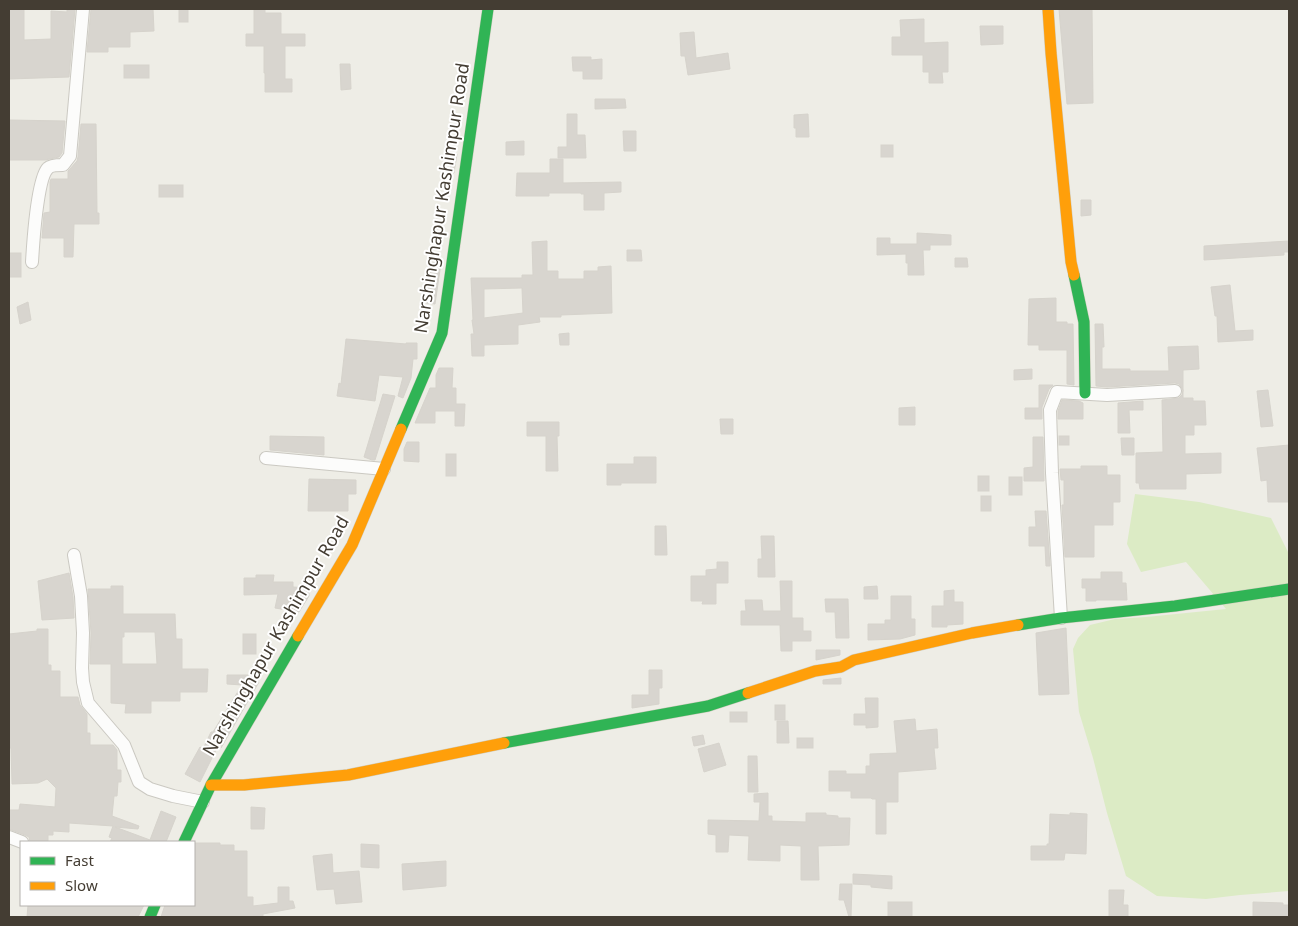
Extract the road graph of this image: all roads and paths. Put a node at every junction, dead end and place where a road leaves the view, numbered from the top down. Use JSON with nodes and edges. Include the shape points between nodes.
{"nodes":[{"id":1,"x":83,"y":9,"type":"edge"},
{"id":2,"x":488,"y":9,"type":"edge"},
{"id":3,"x":1048,"y":9,"type":"edge"},
{"id":4,"x":32,"y":262,"type":"dead end"},
{"id":5,"x":1175,"y":391,"type":"dead end"},
{"id":6,"x":1085,"y":393,"type":"junction"},
{"id":7,"x":266,"y":458,"type":"dead end"},
{"id":8,"x":384,"y":469,"type":"junction"},
{"id":9,"x":74,"y":555,"type":"dead end"},
{"id":10,"x":1289,"y":589,"type":"edge"},
{"id":11,"x":1062,"y":618,"type":"junction"},
{"id":12,"x":211,"y":785,"type":"junction"},
{"id":13,"x":203,"y":802,"type":"junction"},
{"id":14,"x":184,"y":841,"type":"edge"}],
"edges":[{"from":1,"to":4,"type":"street","via":[[70,156],[63,165],[46,170],[35,222]]},
{"from":2,"to":8,"type":"street","name":"Narshinghapur Kashimpur Road","via":[[442,333]]},
{"from":3,"to":6,"type":"street","via":[[1071,262],[1084,322]]},
{"from":5,"to":6,"type":"street"},
{"from":6,"to":11,"type":"street","via":[[1058,392],[1050,410]]},
{"from":7,"to":8,"type":"street"},
{"from":8,"to":12,"type":"street","name":"Narshinghapur Kashimpur Road","via":[[352,545]]},
{"from":9,"to":13,"type":"street","via":[[81,596],[83,675],[88,704],[124,746],[140,782],[150,789]]},
{"from":10,"to":11,"type":"street"},
{"from":11,"to":12,"type":"street","via":[[972,633],[854,660],[841,667],[815,671],[708,706],[526,738],[348,775]]},
{"from":12,"to":13,"type":"street","name":"Narshinghapur Kashimpur Road"},
{"from":13,"to":14,"type":"street","name":"Narshinghapur Kashimpur Road"}]}
